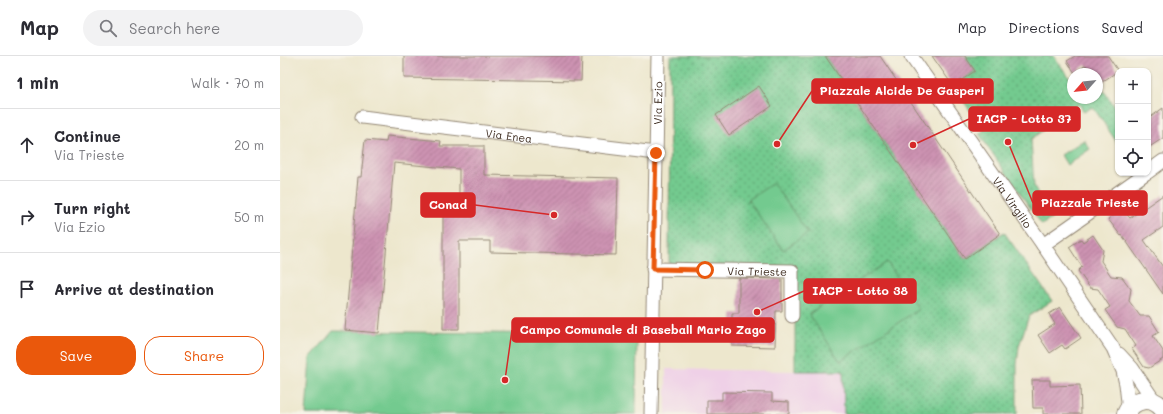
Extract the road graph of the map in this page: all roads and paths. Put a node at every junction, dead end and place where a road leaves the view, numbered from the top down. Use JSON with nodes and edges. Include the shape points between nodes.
{"nodes":[{"id":1,"x":658,"y":56,"type":"edge"},
{"id":2,"x":911,"y":56,"type":"edge"},
{"id":3,"x":362,"y":117,"type":"dead end"},
{"id":4,"x":656,"y":153,"type":"junction"},
{"id":5,"x":1163,"y":162,"type":"edge"},
{"id":6,"x":1151,"y":170,"type":"edge"},
{"id":7,"x":1141,"y":176,"type":"edge"},
{"id":8,"x":1043,"y":246,"type":"junction"},
{"id":9,"x":653,"y":269,"type":"junction"},
{"id":10,"x":792,"y":316,"type":"dead end"},
{"id":11,"x":1113,"y":348,"type":"junction"},
{"id":12,"x":1160,"y":404,"type":"edge"},
{"id":13,"x":1126,"y":413,"type":"edge"},
{"id":14,"x":651,"y":414,"type":"edge"}],
"edges":[{"from":1,"to":4,"type":"street","name":"Via Ezio"},
{"from":2,"to":8,"type":"street","name":"Via Virgilio"},
{"from":3,"to":4,"type":"street","name":"Via Enea"},
{"from":4,"to":9,"type":"street","name":"Via Ezio"},
{"from":5,"to":6,"type":"street"},
{"from":7,"to":8,"type":"street"},
{"from":8,"to":11,"type":"street","name":"Via Virgilio"},
{"from":9,"to":10,"type":"street","name":"Via Trieste","via":[[792,271]]},
{"from":9,"to":14,"type":"street","name":"Via Ezio"},
{"from":11,"to":12,"type":"street"},
{"from":11,"to":13,"type":"street","via":[[1126,384]]},
{"from":12,"to":13,"type":"main road","via":[[1142,400],[1130,406]]}]}
